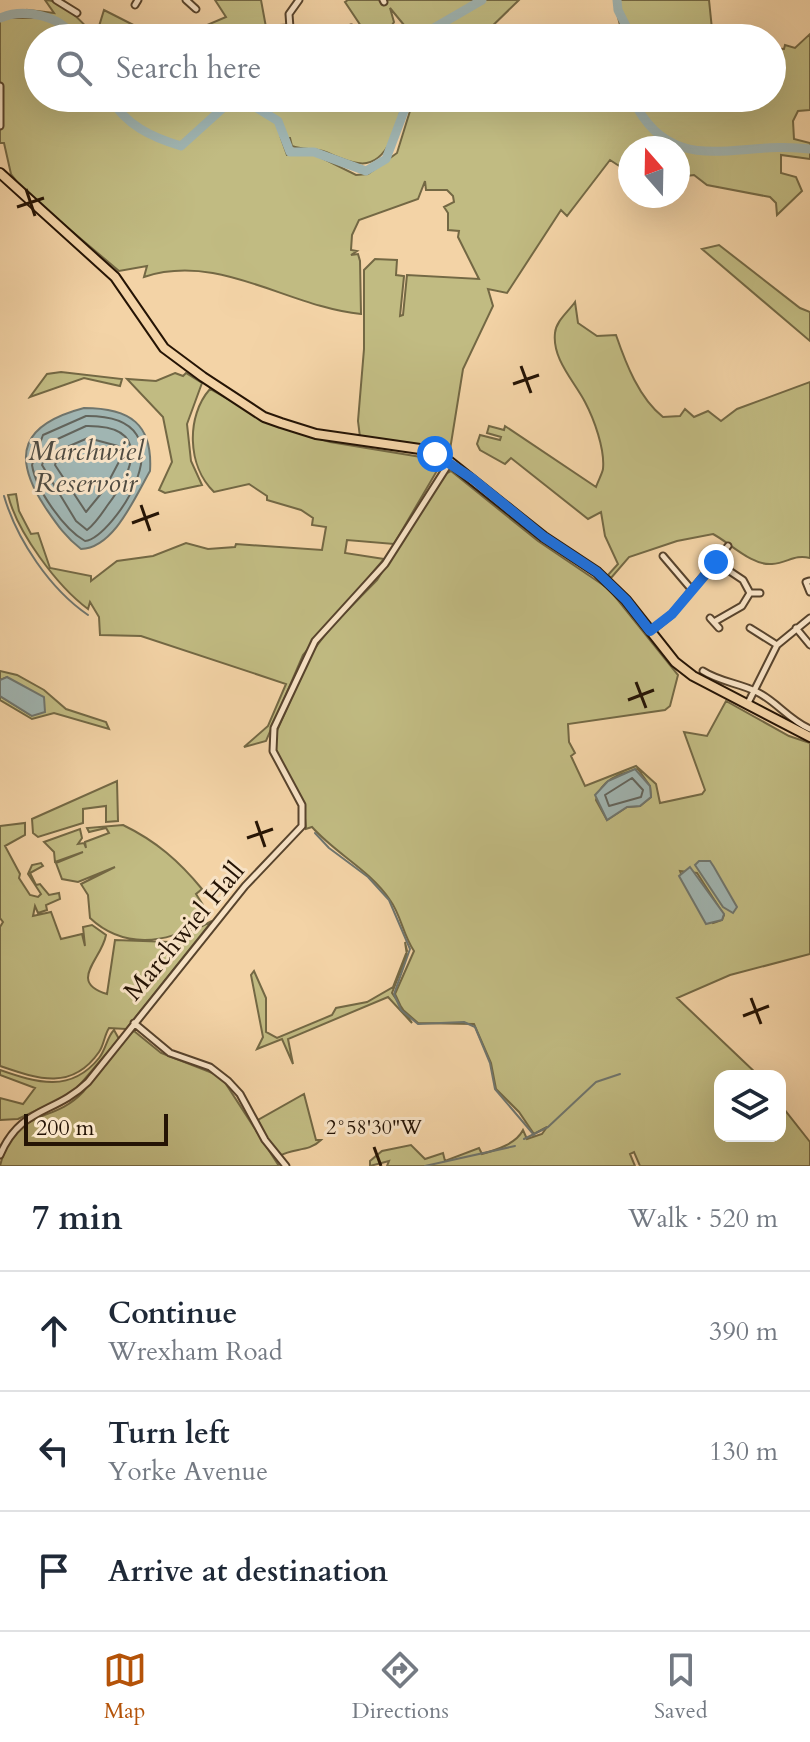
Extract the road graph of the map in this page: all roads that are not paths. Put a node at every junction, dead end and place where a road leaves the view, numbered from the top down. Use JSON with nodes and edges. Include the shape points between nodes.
{"nodes":[{"id":1,"x":56,"y":0,"type":"edge"},
{"id":2,"x":299,"y":0,"type":"edge"},
{"id":3,"x":185,"y":2,"type":"edge"},
{"id":4,"x":196,"y":9,"type":"dead end"},
{"id":5,"x":77,"y":13,"type":"dead end"},
{"id":6,"x":290,"y":24,"type":"edge"},
{"id":7,"x":0,"y":86,"type":"edge"},
{"id":8,"x":0,"y":126,"type":"edge"},
{"id":9,"x":0,"y":173,"type":"edge"},
{"id":10,"x":450,"y":462,"type":"junction"},
{"id":11,"x":728,"y":546,"type":"dead end"},
{"id":12,"x":663,"y":556,"type":"dead end"},
{"id":13,"x":716,"y":562,"type":"junction"},
{"id":14,"x":806,"y":582,"type":"edge"},
{"id":15,"x":692,"y":590,"type":"junction"},
{"id":16,"x":810,"y":592,"type":"edge"},
{"id":17,"x":750,"y":593,"type":"junction"},
{"id":18,"x":760,"y":593,"type":"dead end"},
{"id":19,"x":810,"y":618,"type":"edge"},
{"id":20,"x":719,"y":628,"type":"dead end"},
{"id":21,"x":754,"y":628,"type":"dead end"},
{"id":22,"x":796,"y":628,"type":"junction"},
{"id":23,"x":650,"y":631,"type":"junction"},
{"id":24,"x":777,"y":645,"type":"junction"},
{"id":25,"x":810,"y":645,"type":"edge"},
{"id":26,"x":703,"y":671,"type":"dead end"},
{"id":27,"x":755,"y":690,"type":"junction"},
{"id":28,"x":747,"y":705,"type":"junction"},
{"id":29,"x":810,"y":729,"type":"edge"},
{"id":30,"x":810,"y":737,"type":"edge"},
{"id":31,"x":134,"y":1023,"type":"junction"},
{"id":32,"x":0,"y":1155,"type":"edge"},
{"id":33,"x":286,"y":1166,"type":"edge"}],
"edges":[{"from":1,"to":5,"type":"street"},
{"from":2,"to":6,"type":"street","via":[[289,14]]},
{"from":3,"to":4,"type":"street"},
{"from":7,"to":8,"type":"street"},
{"from":9,"to":10,"type":"main road","via":[[115,277],[164,348],[264,417],[316,434],[420,449]]},
{"from":10,"to":23,"type":"main road","via":[[597,572]]},
{"from":10,"to":31,"type":"street","name":"Marchwiel Hall","via":[[385,564],[315,641],[274,728],[273,751],[302,805],[302,826],[245,886]]},
{"from":11,"to":13,"type":"street"},
{"from":12,"to":15,"type":"street"},
{"from":13,"to":15,"type":"street"},
{"from":13,"to":17,"type":"street","via":[[743,580]]},
{"from":14,"to":16,"type":"street"},
{"from":15,"to":23,"type":"street"},
{"from":17,"to":18,"type":"street"},
{"from":17,"to":20,"type":"street","via":[[742,606],[712,620]]},
{"from":19,"to":22,"type":"street"},
{"from":21,"to":24,"type":"street"},
{"from":22,"to":24,"type":"street"},
{"from":22,"to":25,"type":"street"},
{"from":23,"to":28,"type":"main road","via":[[693,676]]},
{"from":24,"to":27,"type":"street"},
{"from":26,"to":27,"type":"street"},
{"from":27,"to":28,"type":"street"},
{"from":27,"to":29,"type":"street"},
{"from":28,"to":30,"type":"main road"},
{"from":31,"to":32,"type":"street","name":"Marchwiel Hall","via":[[72,1098],[29,1115]]},
{"from":31,"to":33,"type":"street","via":[[170,1053],[223,1076]]}]}
